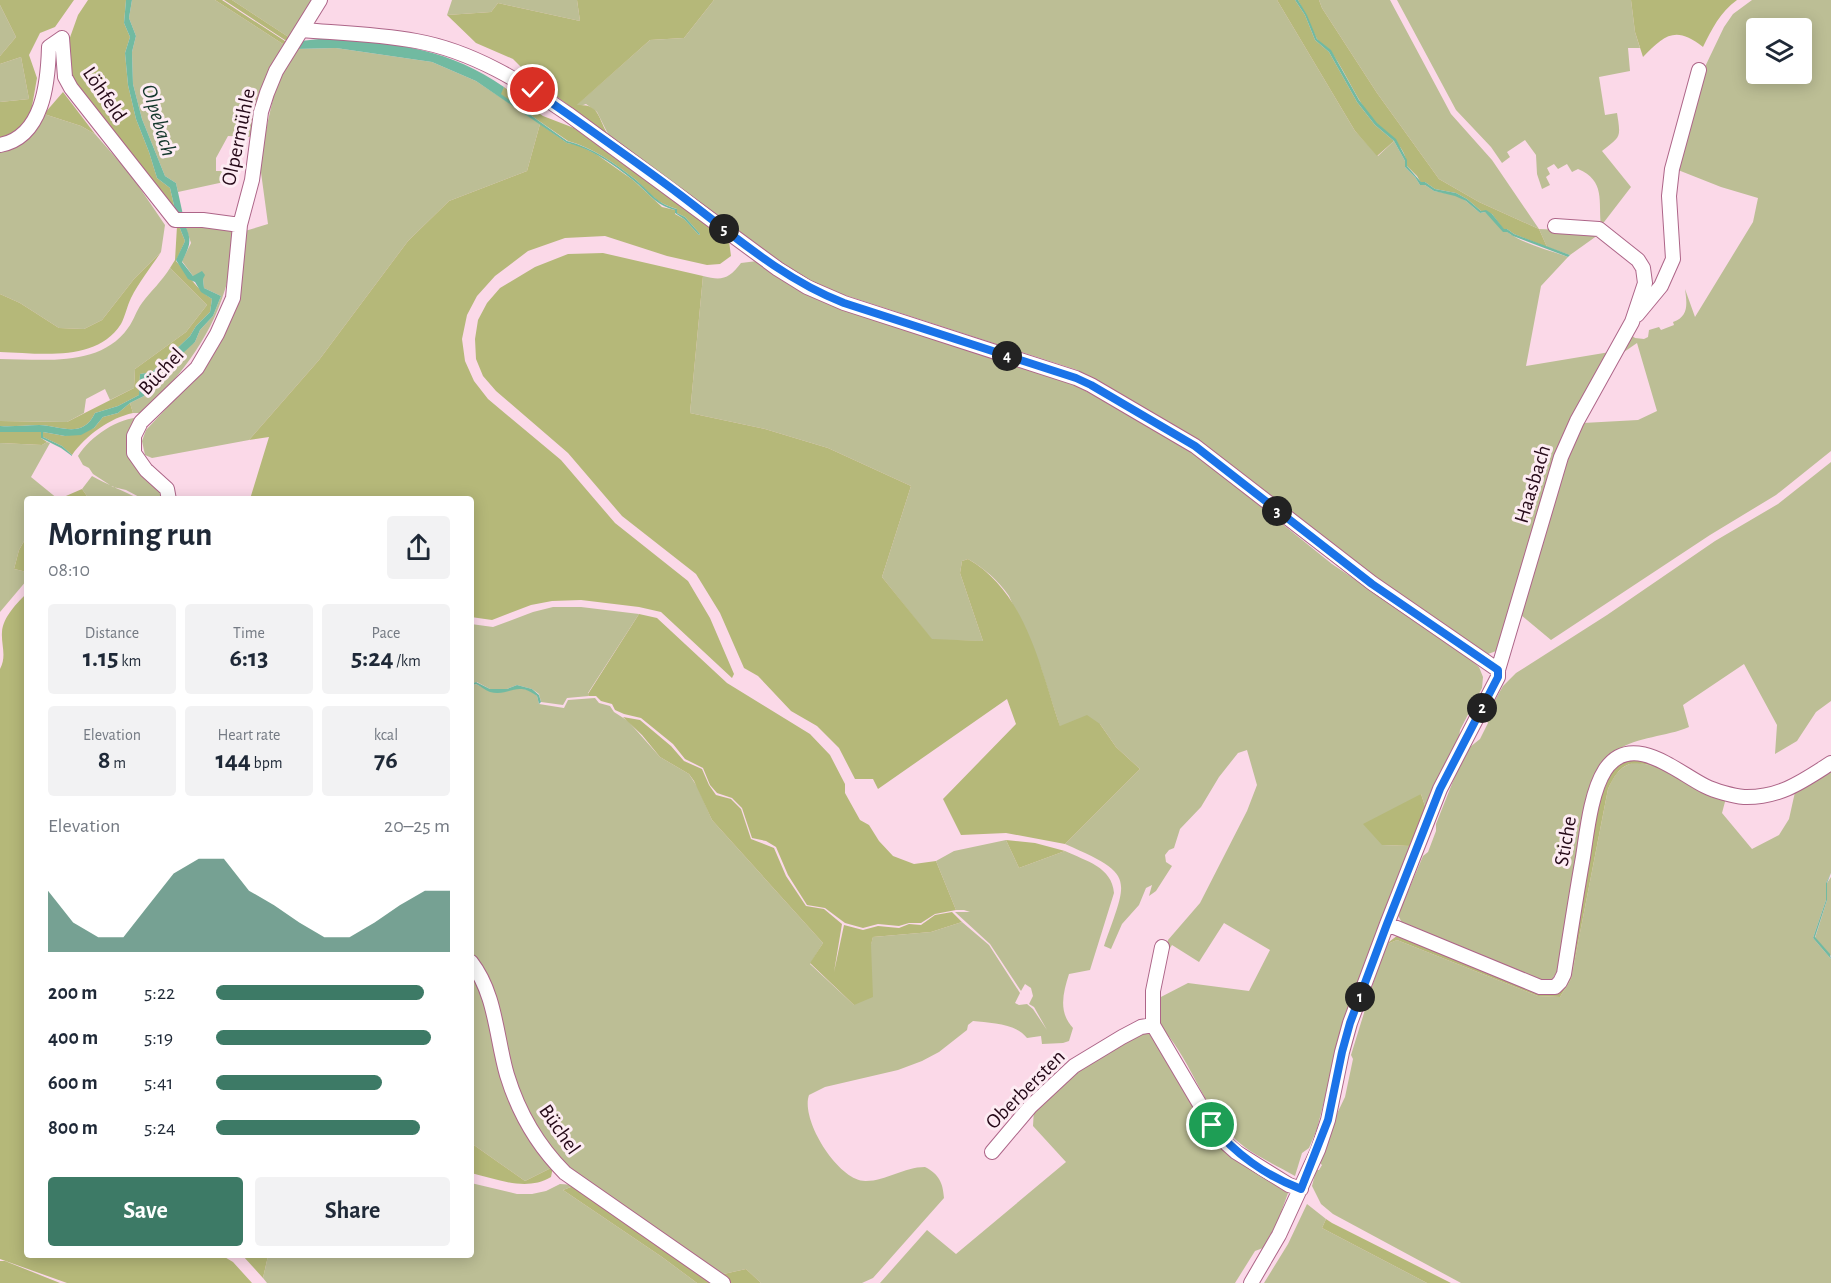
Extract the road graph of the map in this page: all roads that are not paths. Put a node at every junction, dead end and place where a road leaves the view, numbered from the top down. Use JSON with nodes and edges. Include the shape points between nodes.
{"nodes":[{"id":1,"x":320,"y":0,"type":"edge"},
{"id":2,"x":302,"y":30,"type":"junction"},
{"id":3,"x":1699,"y":70,"type":"dead end"},
{"id":4,"x":0,"y":145,"type":"edge"},
{"id":5,"x":240,"y":225,"type":"junction"},
{"id":6,"x":1555,"y":226,"type":"dead end"},
{"id":7,"x":1632,"y":322,"type":"junction"},
{"id":8,"x":168,"y":496,"type":"edge"},
{"id":9,"x":1498,"y":670,"type":"junction"},
{"id":10,"x":1831,"y":763,"type":"edge"},
{"id":11,"x":1387,"y":924,"type":"junction"},
{"id":12,"x":1162,"y":947,"type":"dead end"},
{"id":13,"x":474,"y":966,"type":"edge"},
{"id":14,"x":1153,"y":1025,"type":"junction"},
{"id":15,"x":992,"y":1152,"type":"dead end"},
{"id":16,"x":1301,"y":1189,"type":"junction"},
{"id":17,"x":723,"y":1283,"type":"edge"},
{"id":18,"x":1251,"y":1283,"type":"edge"}],
"edges":[{"from":1,"to":2,"type":"street","name":"Olpermühle"},
{"from":2,"to":5,"type":"street","name":"Olpermühle","via":[[267,93]]},
{"from":2,"to":9,"type":"street","via":[[417,41],[502,72],[568,114],[807,287],[844,303],[1091,385],[1195,446],[1372,584]]},
{"from":3,"to":7,"type":"street","name":"Haasbach","via":[[1672,169],[1669,196],[1673,259],[1661,286]]},
{"from":4,"to":5,"type":"street","name":"Löhfeld","via":[[16,140],[36,117],[48,76],[49,47],[62,38],[65,77],[71,88],[175,220]]},
{"from":5,"to":8,"type":"street","name":"Büchel","via":[[232,298],[217,334],[197,368],[141,422],[134,436],[134,453],[167,489]]},
{"from":6,"to":7,"type":"street","name":"Haasbach","via":[[1599,229],[1638,260],[1645,283]]},
{"from":7,"to":9,"type":"street","name":"Haasbach","via":[[1561,457]]},
{"from":9,"to":11,"type":"street","name":"Haasbach","via":[[1498,677],[1440,789]]},
{"from":10,"to":11,"type":"street","name":"Stiche","via":[[1794,787],[1742,797],[1707,787],[1654,756],[1619,756],[1606,768],[1598,786],[1564,974],[1555,987],[1540,987]]},
{"from":11,"to":16,"type":"street","name":"Haasbach","via":[[1350,1023],[1328,1120]]},
{"from":12,"to":14,"type":"street"},
{"from":13,"to":17,"type":"street","name":"Büchel","via":[[487,991],[516,1101],[548,1153],[565,1173]]},
{"from":14,"to":15,"type":"street","name":"Oberbersten","via":[[1131,1032],[1074,1066],[1030,1107]]},
{"from":14,"to":16,"type":"street","via":[[1227,1144],[1288,1185]]},
{"from":16,"to":18,"type":"street","name":"Haasbach"}]}
